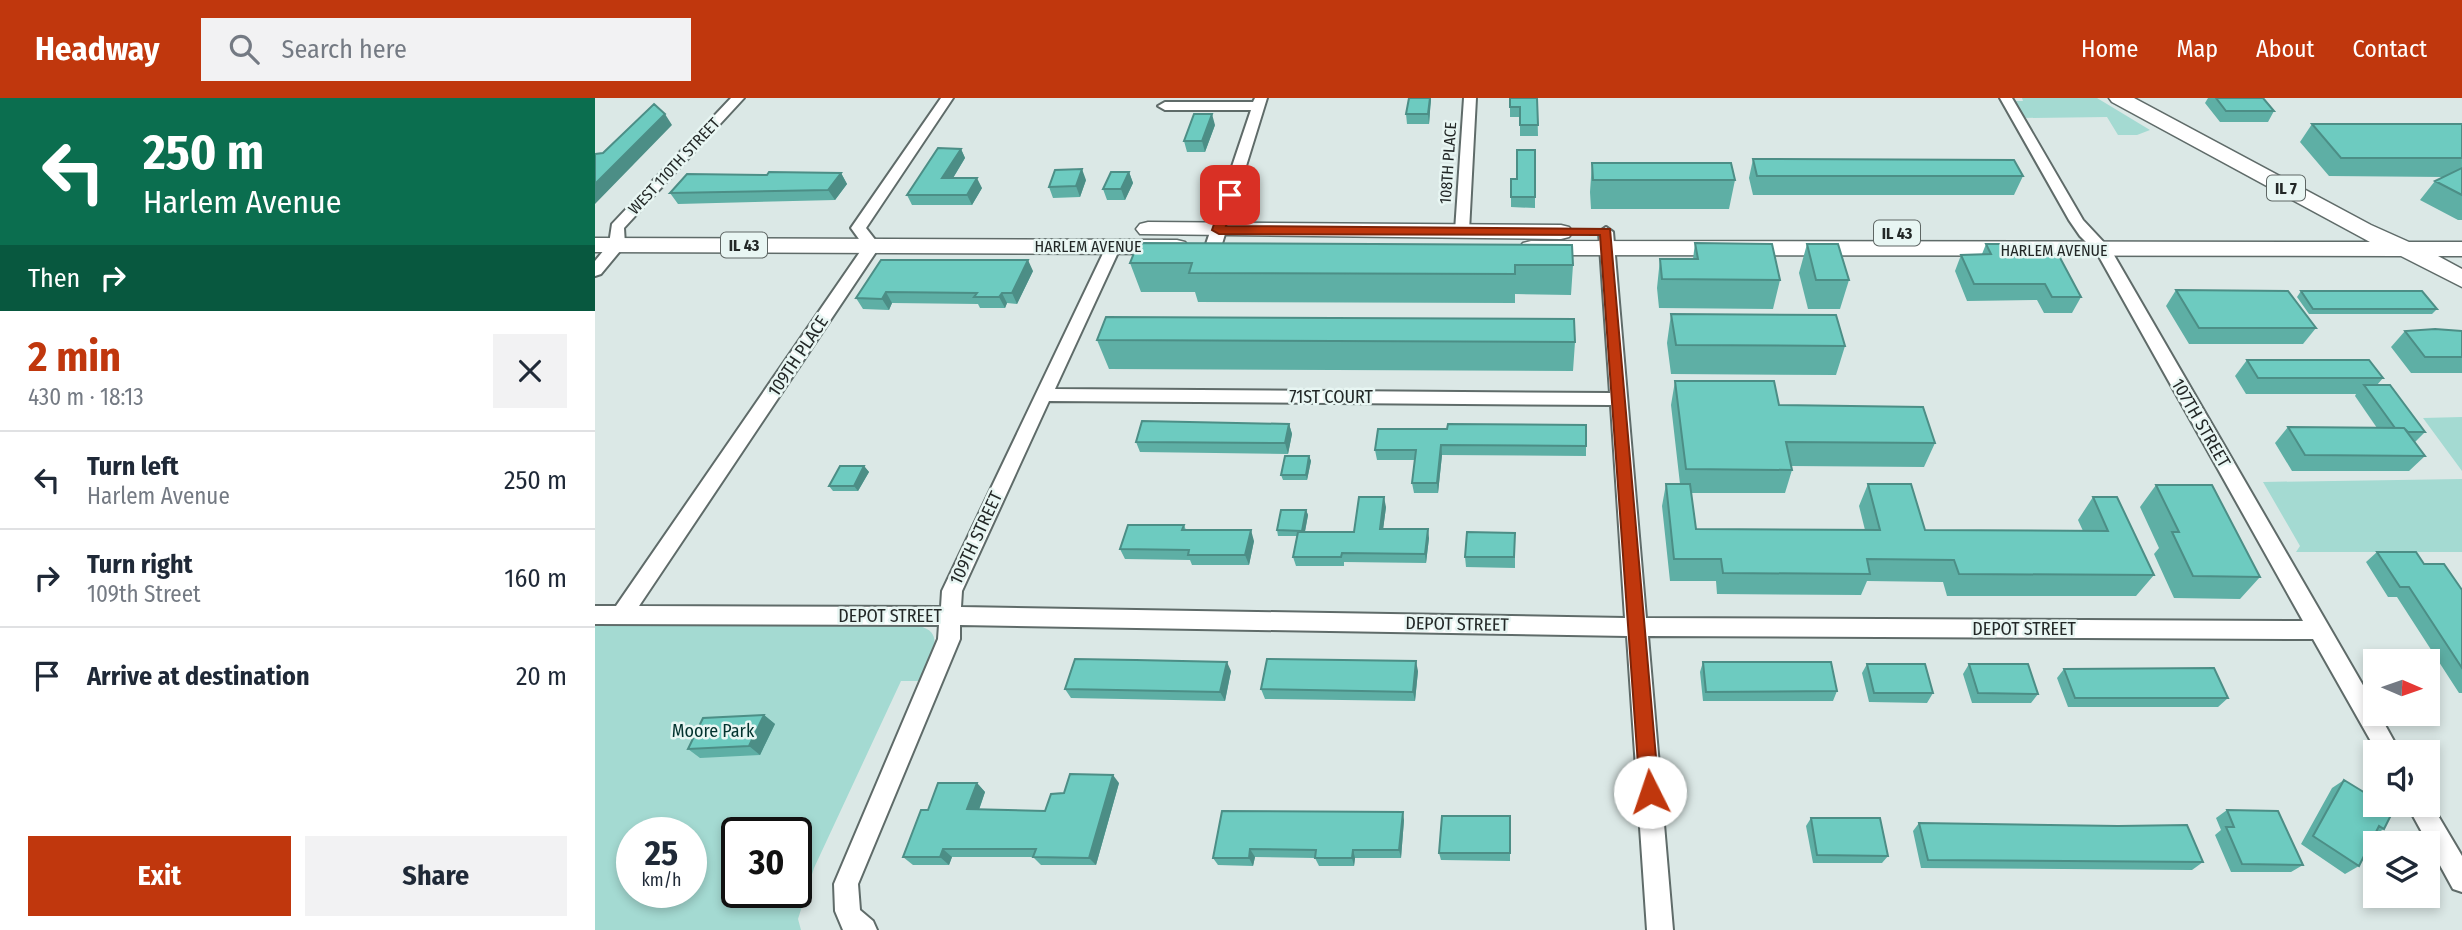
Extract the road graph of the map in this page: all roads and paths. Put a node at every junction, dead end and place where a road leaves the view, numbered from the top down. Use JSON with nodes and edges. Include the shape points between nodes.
{"nodes":[{"id":1,"x":738,"y":98,"type":"edge"},
{"id":2,"x":947,"y":98,"type":"edge"},
{"id":3,"x":1470,"y":98,"type":"edge"},
{"id":4,"x":2006,"y":98,"type":"edge"},
{"id":5,"x":2119,"y":98,"type":"edge"},
{"id":6,"x":1260,"y":102,"type":"edge"},
{"id":7,"x":1165,"y":106,"type":"dead end"},
{"id":8,"x":2301,"y":195,"type":"junction"},
{"id":9,"x":2308,"y":221,"type":"dead end"},
{"id":10,"x":2363,"y":230,"type":"junction"},
{"id":11,"x":1462,"y":231,"type":"junction"},
{"id":12,"x":2462,"y":231,"type":"edge"},
{"id":13,"x":2085,"y":233,"type":"junction"},
{"id":14,"x":606,"y":236,"type":"edge"},
{"id":15,"x":865,"y":237,"type":"junction"},
{"id":16,"x":1216,"y":238,"type":"junction"},
{"id":17,"x":1607,"y":240,"type":"junction"},
{"id":18,"x":1113,"y":246,"type":"junction"},
{"id":19,"x":2395,"y":248,"type":"junction"},
{"id":20,"x":2462,"y":249,"type":"edge"},
{"id":21,"x":2103,"y":250,"type":"junction"},
{"id":22,"x":595,"y":271,"type":"edge"},
{"id":23,"x":2462,"y":279,"type":"edge"},
{"id":24,"x":2462,"y":292,"type":"edge"},
{"id":25,"x":1043,"y":395,"type":"junction"},
{"id":26,"x":1619,"y":399,"type":"junction"},
{"id":27,"x":595,"y":615,"type":"edge"},
{"id":28,"x":622,"y":615,"type":"junction"},
{"id":29,"x":951,"y":616,"type":"junction"},
{"id":30,"x":1637,"y":627,"type":"junction"},
{"id":31,"x":2320,"y":630,"type":"junction"},
{"id":32,"x":2382,"y":740,"type":"edge"},
{"id":33,"x":2429,"y":817,"type":"edge"},
{"id":34,"x":2453,"y":847,"type":"edge"},
{"id":35,"x":2462,"y":880,"type":"edge"},
{"id":36,"x":856,"y":924,"type":"edge"},
{"id":37,"x":1660,"y":930,"type":"edge"}],
"edges":[{"from":1,"to":14,"type":"street","name":"WEST 110TH STREET"},
{"from":2,"to":15,"type":"street","name":"109TH PLACE"},
{"from":3,"to":11,"type":"street","name":"108TH PLACE"},
{"from":4,"to":13,"type":"street","name":"107TH STREET"},
{"from":5,"to":8,"type":"main road","number":"IL 7"},
{"from":6,"to":7,"type":"street"},
{"from":6,"to":16,"type":"street"},
{"from":8,"to":9,"type":"main road"},
{"from":8,"to":10,"type":"main road","number":"IL 7"},
{"from":10,"to":12,"type":"main road","name":"HARLEM AVENUE","number":"IL 43"},
{"from":10,"to":13,"type":"main road","name":"HARLEM AVENUE","number":"IL 43"},
{"from":10,"to":19,"type":"main road","number":"IL 7"},
{"from":11,"to":16,"type":"main road","name":"HARLEM AVENUE","number":"IL 43"},
{"from":11,"to":17,"type":"main road","name":"HARLEM AVENUE","number":"IL 43"},
{"from":13,"to":17,"type":"main road","name":"HARLEM AVENUE","number":"IL 43"},
{"from":13,"to":21,"type":"street","name":"107TH STREET"},
{"from":14,"to":15,"type":"main road","name":"HARLEM AVENUE","number":"IL 43"},
{"from":14,"to":22,"type":"street","name":"WEST 110TH STREET"},
{"from":15,"to":16,"type":"main road","name":"HARLEM AVENUE","number":"IL 43"},
{"from":15,"to":18,"type":"main road","name":"HARLEM AVENUE","number":"IL 43"},
{"from":15,"to":28,"type":"street","name":"109TH PLACE"},
{"from":16,"to":17,"type":"main road","name":"HARLEM AVENUE","number":"IL 43"},
{"from":16,"to":18,"type":"main road","name":"HARLEM AVENUE","number":"IL 43"},
{"from":17,"to":21,"type":"main road","name":"HARLEM AVENUE","number":"IL 43"},
{"from":17,"to":26,"type":"street"},
{"from":18,"to":25,"type":"street","name":"109TH STREET"},
{"from":19,"to":20,"type":"main road","name":"HARLEM AVENUE","number":"IL 43"},
{"from":19,"to":21,"type":"main road","name":"HARLEM AVENUE","number":"IL 43"},
{"from":19,"to":23,"type":"main road"},
{"from":19,"to":24,"type":"main road"},
{"from":21,"to":31,"type":"street","name":"107TH STREET"},
{"from":25,"to":26,"type":"street","name":"71ST COURT"},
{"from":25,"to":29,"type":"street","name":"109TH STREET","via":[[952,591]]},
{"from":26,"to":30,"type":"street"},
{"from":27,"to":28,"type":"street","name":"DEPOT STREET"},
{"from":28,"to":29,"type":"street","name":"DEPOT STREET"},
{"from":29,"to":30,"type":"street","name":"DEPOT STREET"},
{"from":29,"to":36,"type":"street","name":"109TH STREET","via":[[949,639],[846,884]]},
{"from":30,"to":31,"type":"street","name":"DEPOT STREET"},
{"from":30,"to":37,"type":"street"},
{"from":31,"to":32,"type":"street","name":"107TH STREET"},
{"from":33,"to":34,"type":"street"},
{"from":34,"to":35,"type":"street"}]}
